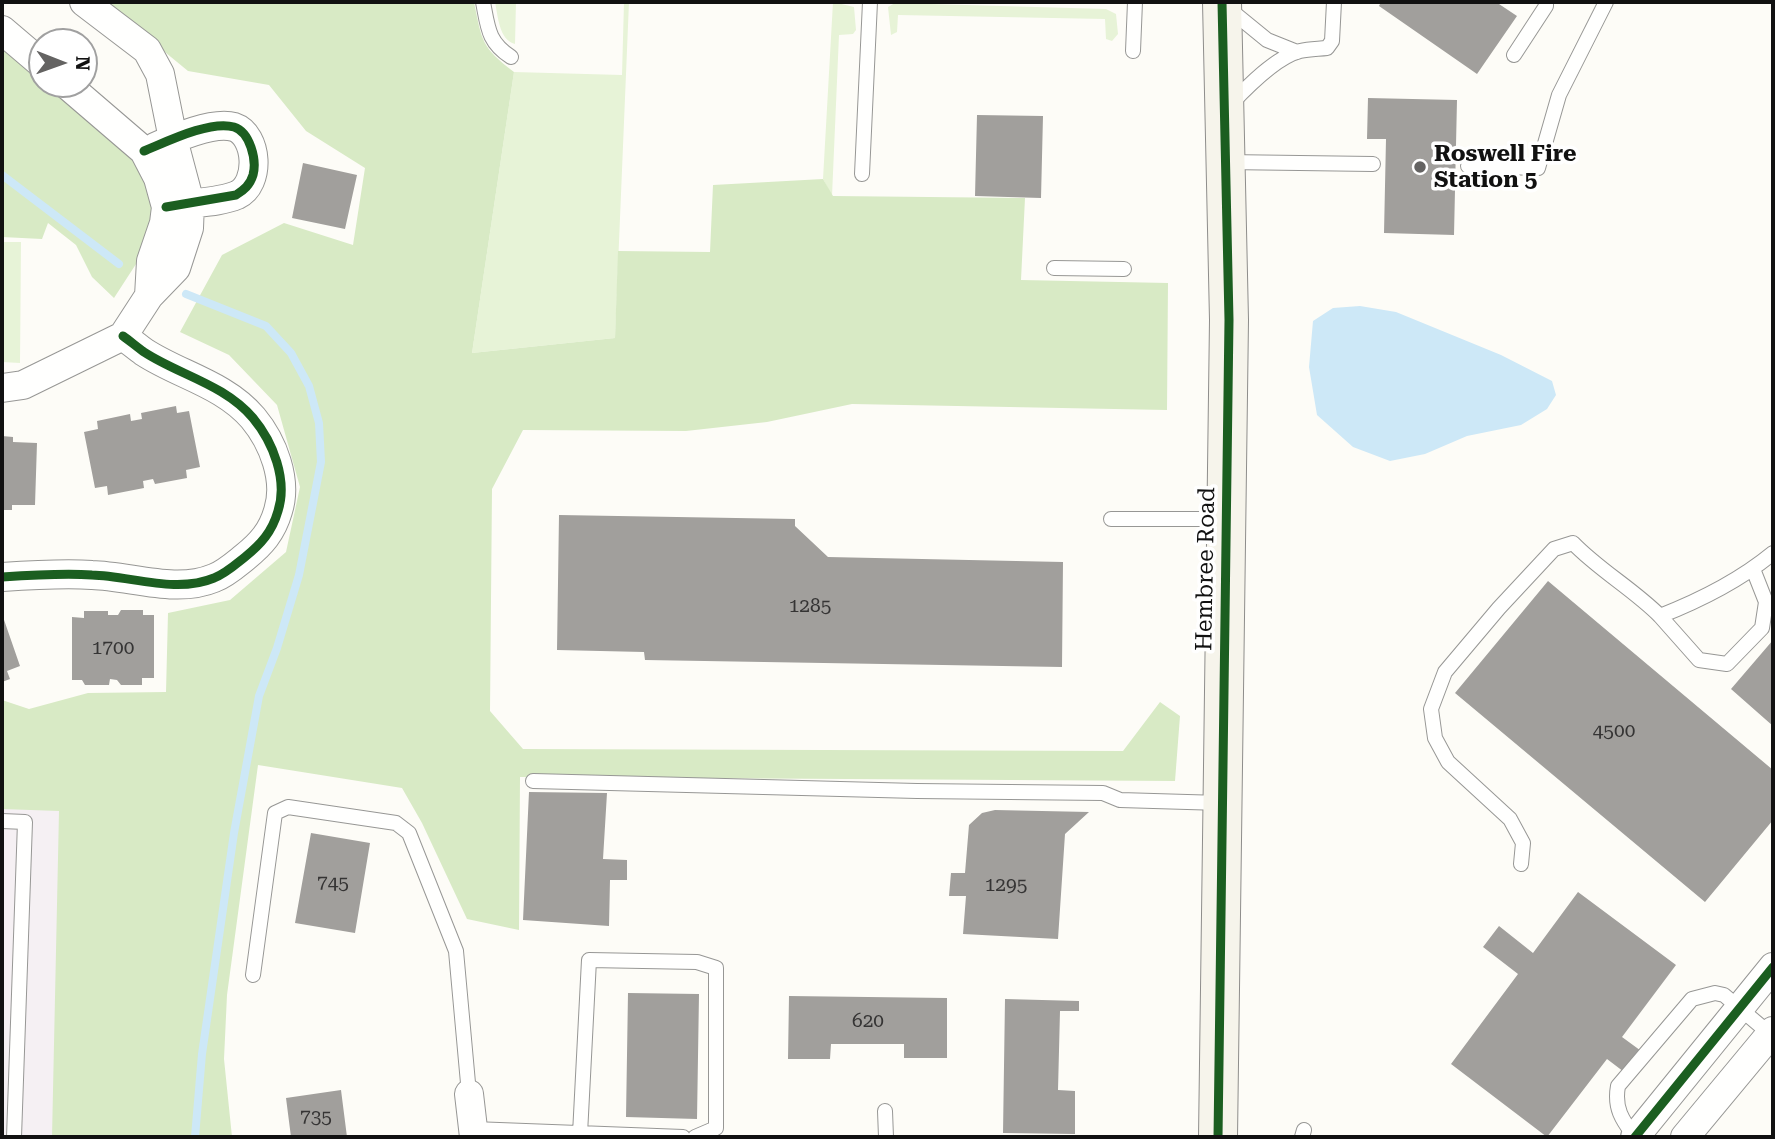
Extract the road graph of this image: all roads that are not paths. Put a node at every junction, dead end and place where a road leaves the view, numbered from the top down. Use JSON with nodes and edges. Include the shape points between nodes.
{"nodes":[{"id":1,"x":84,"y":2,"type":"edge"},
{"id":2,"x":483,"y":2,"type":"edge"},
{"id":3,"x":870,"y":2,"type":"edge"},
{"id":4,"x":1135,"y":2,"type":"edge"},
{"id":5,"x":1216,"y":2,"type":"edge"},
{"id":6,"x":1334,"y":2,"type":"edge"},
{"id":7,"x":1546,"y":2,"type":"edge"},
{"id":8,"x":1606,"y":2,"type":"edge"},
{"id":9,"x":2,"y":30,"type":"edge"},
{"id":10,"x":1133,"y":51,"type":"dead end"},
{"id":11,"x":28,"y":52,"type":"edge"},
{"id":12,"x":1297,"y":52,"type":"junction"},
{"id":13,"x":1514,"y":55,"type":"dead end"},
{"id":14,"x":511,"y":57,"type":"dead end"},
{"id":15,"x":82,"y":98,"type":"edge"},
{"id":16,"x":1223,"y":113,"type":"junction"},
{"id":17,"x":173,"y":139,"type":"junction"},
{"id":18,"x":144,"y":152,"type":"junction"},
{"id":19,"x":1224,"y":162,"type":"junction"},
{"id":20,"x":1373,"y":164,"type":"dead end"},
{"id":21,"x":1468,"y":166,"type":"dead end"},
{"id":22,"x":862,"y":174,"type":"dead end"},
{"id":23,"x":178,"y":205,"type":"junction"},
{"id":24,"x":1054,"y":268,"type":"dead end"},
{"id":25,"x":1124,"y":269,"type":"dead end"},
{"id":26,"x":123,"y":335,"type":"junction"},
{"id":27,"x":2,"y":388,"type":"edge"},
{"id":28,"x":1111,"y":519,"type":"dead end"},
{"id":29,"x":1226,"y":519,"type":"junction"},
{"id":30,"x":1773,"y":553,"type":"edge"},
{"id":31,"x":1753,"y":569,"type":"junction"},
{"id":32,"x":2,"y":577,"type":"edge"},
{"id":33,"x":1660,"y":616,"type":"junction"},
{"id":34,"x":533,"y":781,"type":"dead end"},
{"id":35,"x":1222,"y":803,"type":"junction"},
{"id":36,"x":2,"y":821,"type":"edge"},
{"id":37,"x":1521,"y":864,"type":"dead end"},
{"id":38,"x":1773,"y":967,"type":"edge"},
{"id":39,"x":253,"y":975,"type":"dead end"},
{"id":40,"x":1741,"y":1007,"type":"junction"},
{"id":41,"x":1772,"y":1033,"type":"edge"},
{"id":42,"x":469,"y":1094,"type":"joint"},
{"id":43,"x":885,"y":1111,"type":"dead end"},
{"id":44,"x":474,"y":1133,"type":"edge"},
{"id":45,"x":580,"y":1133,"type":"junction"},
{"id":46,"x":14,"y":1137,"type":"edge"},
{"id":47,"x":683,"y":1137,"type":"edge"},
{"id":48,"x":695,"y":1137,"type":"edge"},
{"id":49,"x":886,"y":1137,"type":"edge"},
{"id":50,"x":1218,"y":1137,"type":"edge"},
{"id":51,"x":1635,"y":1137,"type":"edge"},
{"id":52,"x":1685,"y":1137,"type":"edge"}],
"edges":[{"from":1,"to":17,"type":"street","via":[[146,50],[160,74]]},
{"from":2,"to":14,"type":"lane","via":[[489,36]]},
{"from":3,"to":22,"type":"lane"},
{"from":4,"to":10,"type":"lane"},
{"from":5,"to":12,"type":"lane","via":[[1267,40]]},
{"from":5,"to":16,"type":"street","name":"Hembree Road"},
{"from":6,"to":12,"type":"lane","via":[[1332,41],[1327,48]]},
{"from":7,"to":13,"type":"lane"},
{"from":8,"to":21,"type":"lane","via":[[1559,95],[1538,168]]},
{"from":9,"to":11,"type":"street"},
{"from":12,"to":16,"type":"lane","via":[[1249,85]]},
{"from":15,"to":18,"type":"street"},
{"from":16,"to":19,"type":"street","name":"Hembree Road"},
{"from":17,"to":18,"type":"street"},
{"from":17,"to":23,"type":"street"},
{"from":17,"to":23,"type":"street","via":[[215,127],[234,127],[244,134],[254,162],[246,189],[236,195]]},
{"from":18,"to":23,"type":"street"},
{"from":19,"to":20,"type":"lane"},
{"from":19,"to":29,"type":"street","name":"Hembree Road","via":[[1229,320]]},
{"from":23,"to":26,"type":"street","via":[[164,223],[151,261],[149,296]]},
{"from":24,"to":25,"type":"lane"},
{"from":26,"to":27,"type":"street","via":[[23,384]]},
{"from":26,"to":32,"type":"street","via":[[145,353],[224,394],[252,416],[267,438],[283,486],[274,526],[260,545],[233,567],[213,579],[187,584],[94,575]]},
{"from":28,"to":29,"type":"lane"},
{"from":29,"to":35,"type":"street","name":"Hembree Road"},
{"from":30,"to":31,"type":"lane"},
{"from":31,"to":33,"type":"lane","via":[[1700,601]]},
{"from":31,"to":33,"type":"lane","via":[[1766,602],[1762,628],[1727,664],[1699,660]]},
{"from":33,"to":37,"type":"lane","via":[[1573,543],[1554,549],[1446,671],[1431,709],[1435,738],[1448,762],[1510,819],[1523,843]]},
{"from":34,"to":35,"type":"lane","via":[[1103,793],[1120,800]]},
{"from":35,"to":50,"type":"street","name":"Hembree Road"},
{"from":36,"to":46,"type":"lane","via":[[25,822]]},
{"from":38,"to":40,"type":"street"},
{"from":39,"to":42,"type":"lane","via":[[275,813],[288,807],[396,823],[410,833],[456,951]]},
{"from":40,"to":41,"type":"lane"},
{"from":40,"to":51,"type":"street"},
{"from":40,"to":51,"type":"lane","via":[[1715,993],[1692,999],[1619,1086],[1620,1118]]},
{"from":41,"to":52,"type":"street"},
{"from":42,"to":44,"type":"street"},
{"from":43,"to":49,"type":"lane"},
{"from":44,"to":45,"type":"lane"},
{"from":45,"to":47,"type":"lane"},
{"from":45,"to":48,"type":"lane","via":[[589,960],[698,962],[716,968],[716,1128]]}]}
